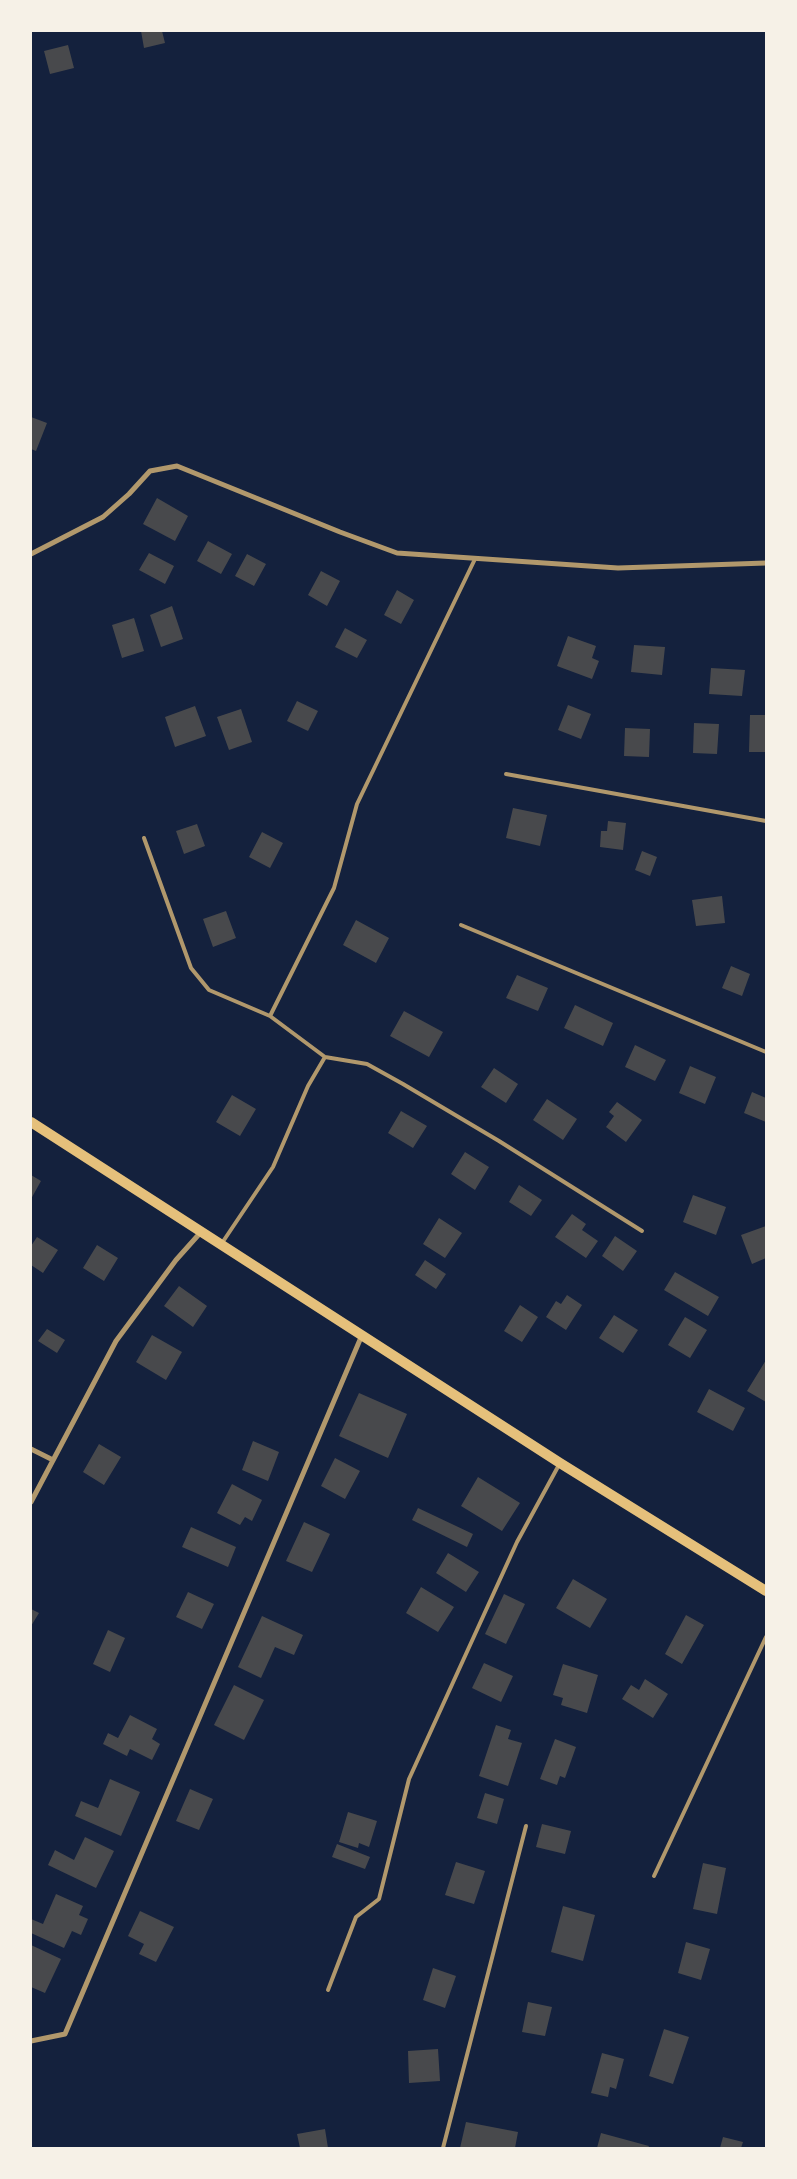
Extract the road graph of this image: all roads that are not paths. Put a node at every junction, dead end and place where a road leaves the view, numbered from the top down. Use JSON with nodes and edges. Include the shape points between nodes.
{"nodes":[{"id":1,"x":31,"y":554,"type":"edge"},
{"id":2,"x":475,"y":559,"type":"junction"},
{"id":3,"x":766,"y":563,"type":"edge"},
{"id":4,"x":506,"y":774,"type":"dead end"},
{"id":5,"x":766,"y":821,"type":"edge"},
{"id":6,"x":144,"y":838,"type":"dead end"},
{"id":7,"x":461,"y":925,"type":"dead end"},
{"id":8,"x":270,"y":1016,"type":"junction"},
{"id":9,"x":766,"y":1052,"type":"edge"},
{"id":10,"x":326,"y":1057,"type":"junction"},
{"id":11,"x":31,"y":1122,"type":"edge"},
{"id":12,"x":202,"y":1231,"type":"junction"},
{"id":13,"x":642,"y":1231,"type":"dead end"},
{"id":14,"x":222,"y":1244,"type":"junction"},
{"id":15,"x":362,"y":1334,"type":"junction"},
{"id":16,"x":31,"y":1449,"type":"edge"},
{"id":17,"x":53,"y":1460,"type":"junction"},
{"id":18,"x":560,"y":1463,"type":"junction"},
{"id":19,"x":31,"y":1502,"type":"edge"},
{"id":20,"x":766,"y":1591,"type":"edge"},
{"id":21,"x":766,"y":1637,"type":"edge"},
{"id":22,"x":526,"y":1826,"type":"dead end"},
{"id":23,"x":654,"y":1876,"type":"dead end"},
{"id":24,"x":328,"y":1990,"type":"dead end"},
{"id":25,"x":31,"y":2041,"type":"edge"},
{"id":26,"x":443,"y":2148,"type":"edge"}],
"edges":[{"from":1,"to":2,"type":"street","via":[[103,517],[150,470],[177,466],[396,552]]},
{"from":2,"to":3,"type":"street","via":[[618,568]]},
{"from":2,"to":8,"type":"lane","via":[[357,804],[334,888]]},
{"from":4,"to":5,"type":"lane"},
{"from":6,"to":8,"type":"lane","via":[[192,968],[209,990]]},
{"from":7,"to":9,"type":"lane"},
{"from":8,"to":10,"type":"lane"},
{"from":10,"to":13,"type":"lane","via":[[367,1064],[499,1141]]},
{"from":10,"to":14,"type":"lane","via":[[308,1086],[274,1167]]},
{"from":11,"to":12,"type":"main road"},
{"from":12,"to":14,"type":"main road"},
{"from":12,"to":17,"type":"street","via":[[176,1260],[116,1341]]},
{"from":14,"to":15,"type":"main road"},
{"from":15,"to":18,"type":"main road"},
{"from":15,"to":25,"type":"street","via":[[65,2034]]},
{"from":16,"to":17,"type":"street"},
{"from":17,"to":19,"type":"street"},
{"from":18,"to":20,"type":"main road"},
{"from":18,"to":24,"type":"lane","via":[[517,1542],[409,1779],[379,1899],[356,1917]]},
{"from":21,"to":23,"type":"lane"},
{"from":22,"to":26,"type":"lane"}]}
